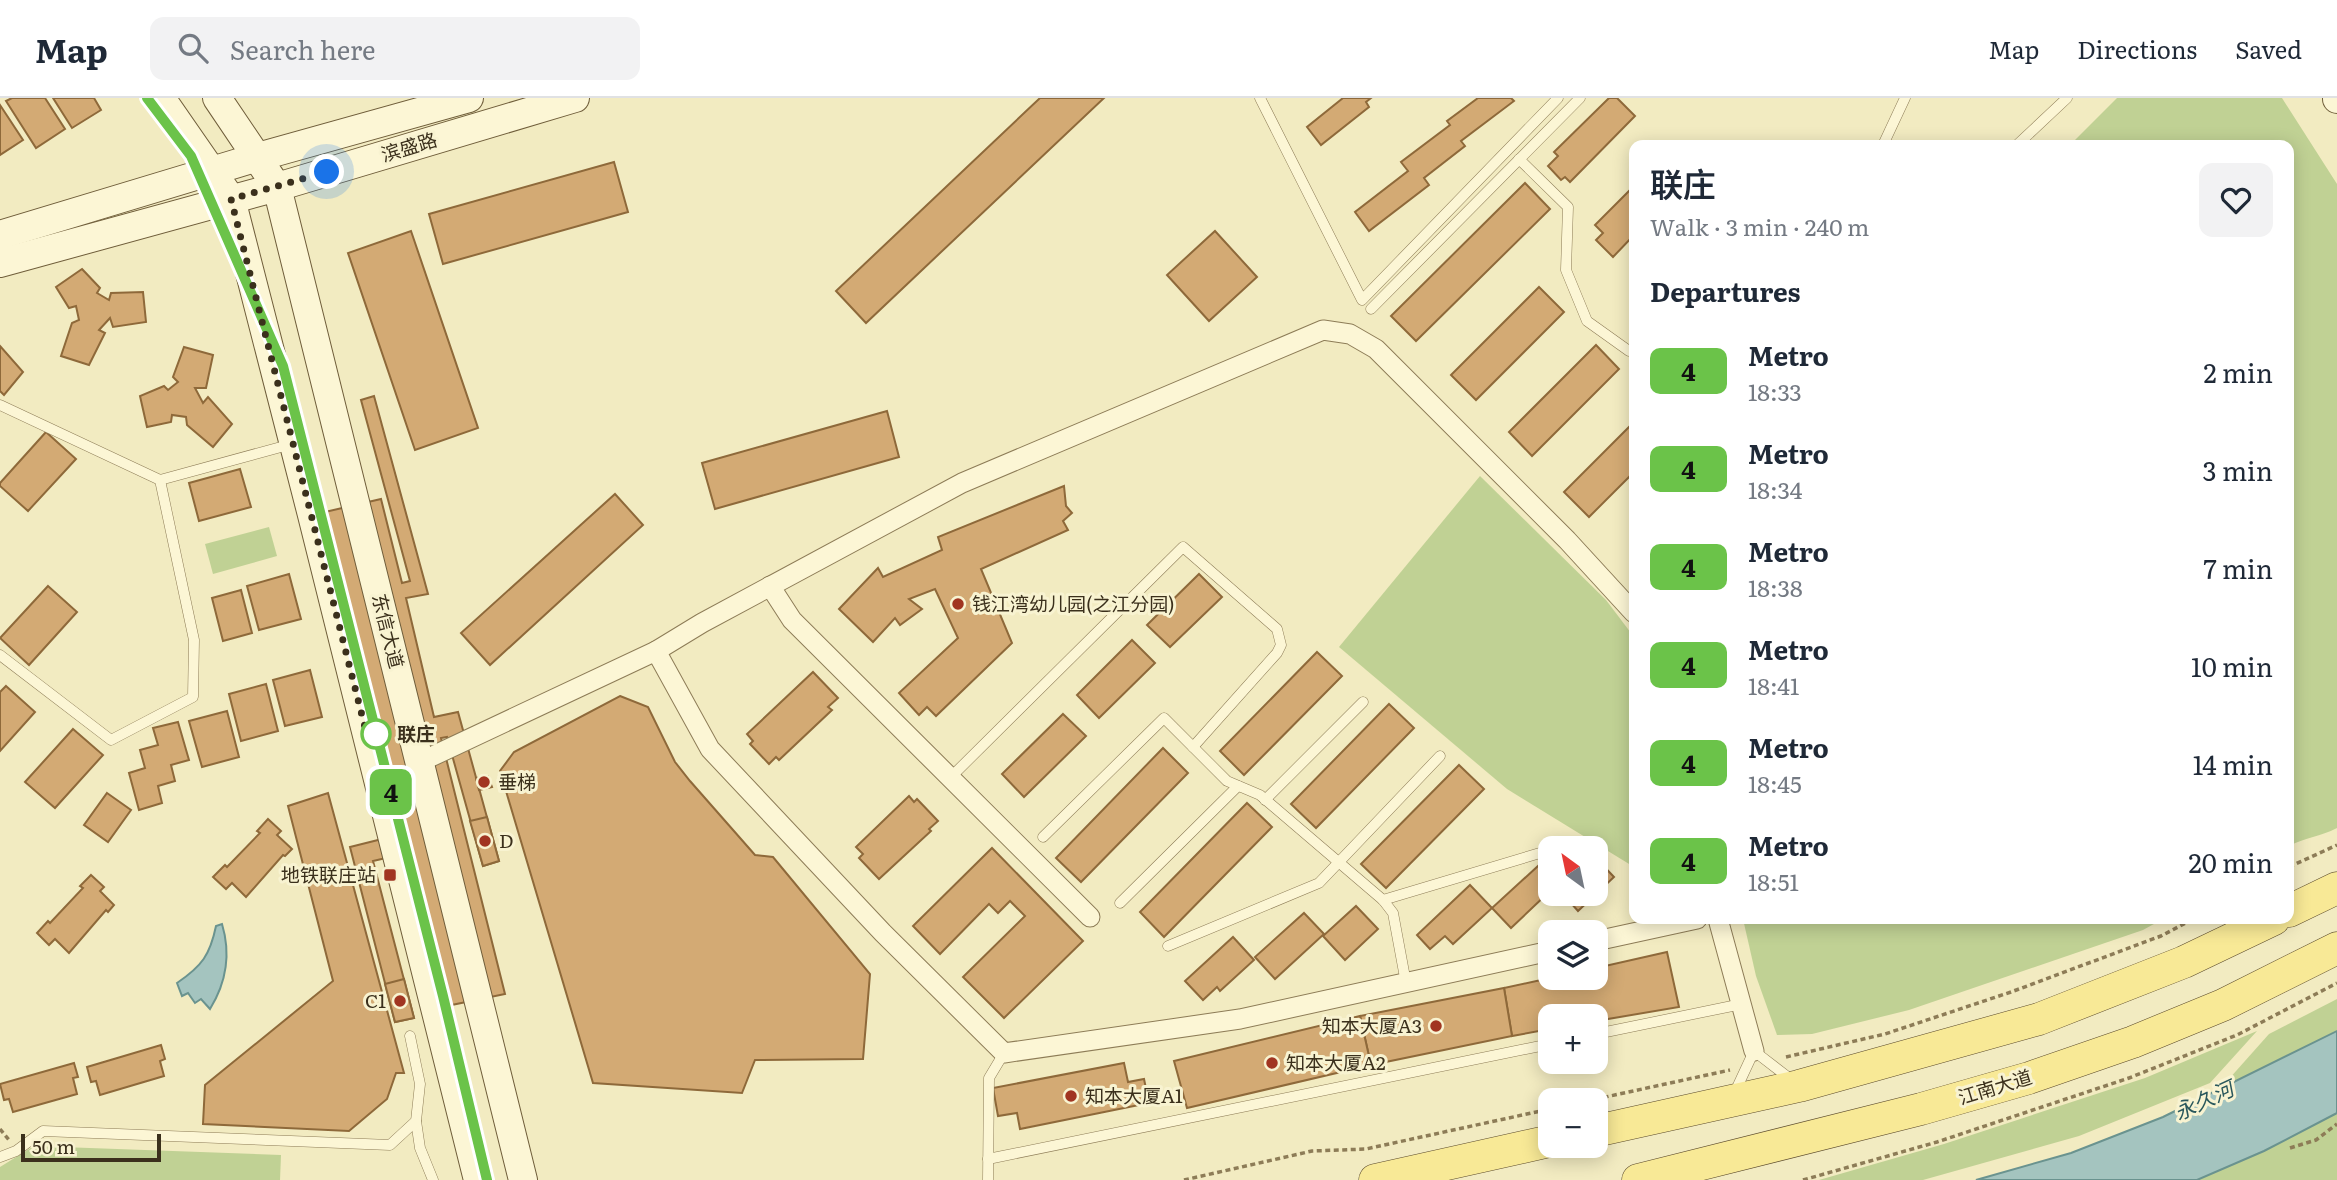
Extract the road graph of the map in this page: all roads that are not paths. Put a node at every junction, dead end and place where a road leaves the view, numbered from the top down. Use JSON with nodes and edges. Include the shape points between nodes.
{"nodes":[{"id":1,"x":161,"y":98,"type":"edge"},
{"id":2,"x":217,"y":98,"type":"edge"},
{"id":3,"x":469,"y":98,"type":"edge"},
{"id":4,"x":575,"y":98,"type":"edge"},
{"id":5,"x":1260,"y":98,"type":"edge"},
{"id":6,"x":1558,"y":98,"type":"edge"},
{"id":7,"x":1580,"y":98,"type":"edge"},
{"id":8,"x":1905,"y":98,"type":"edge"},
{"id":9,"x":2067,"y":98,"type":"edge"},
{"id":10,"x":1885,"y":140,"type":"edge"},
{"id":11,"x":2022,"y":140,"type":"edge"},
{"id":12,"x":258,"y":157,"type":"junction"},
{"id":13,"x":1520,"y":159,"type":"junction"},
{"id":14,"x":212,"y":172,"type":"junction"},
{"id":15,"x":278,"y":187,"type":"junction"},
{"id":16,"x":231,"y":199,"type":"junction"},
{"id":17,"x":0,"y":235,"type":"edge"},
{"id":18,"x":0,"y":263,"type":"edge"},
{"id":19,"x":1371,"y":309,"type":"dead end"},
{"id":20,"x":1629,"y":351,"type":"edge"},
{"id":21,"x":0,"y":405,"type":"edge"},
{"id":22,"x":294,"y":444,"type":"junction"},
{"id":23,"x":160,"y":480,"type":"junction"},
{"id":24,"x":769,"y":586,"type":"junction"},
{"id":25,"x":1629,"y":608,"type":"edge"},
{"id":26,"x":656,"y":651,"type":"junction"},
{"id":27,"x":0,"y":655,"type":"edge"},
{"id":28,"x":1363,"y":702,"type":"dead end"},
{"id":29,"x":1193,"y":747,"type":"junction"},
{"id":30,"x":1440,"y":756,"type":"dead end"},
{"id":31,"x":420,"y":762,"type":"junction"},
{"id":32,"x":951,"y":777,"type":"junction"},
{"id":33,"x":1238,"y":786,"type":"junction"},
{"id":34,"x":1265,"y":800,"type":"junction"},
{"id":35,"x":1043,"y":837,"type":"dead end"},
{"id":36,"x":1538,"y":853,"type":"edge"},
{"id":37,"x":1339,"y":862,"type":"junction"},
{"id":38,"x":2337,"y":888,"type":"edge"},
{"id":39,"x":1383,"y":900,"type":"junction"},
{"id":40,"x":1120,"y":903,"type":"dead end"},
{"id":41,"x":2294,"y":909,"type":"edge"},
{"id":42,"x":1090,"y":917,"type":"dead end"},
{"id":43,"x":1673,"y":924,"type":"edge"},
{"id":44,"x":1719,"y":924,"type":"edge"},
{"id":45,"x":2264,"y":924,"type":"edge"},
{"id":46,"x":1608,"y":938,"type":"edge"},
{"id":47,"x":1168,"y":946,"type":"dead end"},
{"id":48,"x":2337,"y":948,"type":"edge"},
{"id":49,"x":1538,"y":954,"type":"edge"},
{"id":50,"x":1406,"y":983,"type":"junction"},
{"id":51,"x":1742,"y":1004,"type":"junction"},
{"id":52,"x":1608,"y":1032,"type":"edge"},
{"id":53,"x":410,"y":1036,"type":"dead end"},
{"id":54,"x":1538,"y":1046,"type":"edge"},
{"id":55,"x":1004,"y":1053,"type":"junction"},
{"id":56,"x":1756,"y":1059,"type":"junction"},
{"id":57,"x":1799,"y":1086,"type":"junction"},
{"id":58,"x":1731,"y":1101,"type":"junction"},
{"id":59,"x":416,"y":1121,"type":"junction"},
{"id":60,"x":1608,"y":1128,"type":"edge"},
{"id":61,"x":1538,"y":1144,"type":"edge"},
{"id":62,"x":0,"y":1157,"type":"edge"},
{"id":63,"x":988,"y":1159,"type":"junction"},
{"id":64,"x":433,"y":1180,"type":"edge"},
{"id":65,"x":478,"y":1180,"type":"edge"},
{"id":66,"x":523,"y":1180,"type":"edge"},
{"id":67,"x":988,"y":1180,"type":"edge"},
{"id":68,"x":1375,"y":1180,"type":"edge"},
{"id":69,"x":1637,"y":1180,"type":"edge"}],
"edges":[{"from":1,"to":14,"type":"main road"},
{"from":2,"to":12,"type":"main road","name":"东信大道"},
{"from":3,"to":12,"type":"main road","name":"滨盛路"},
{"from":4,"to":15,"type":"main road","name":"滨盛路"},
{"from":5,"to":6,"type":"lane","via":[[1362,300]]},
{"from":7,"to":13,"type":"lane"},
{"from":8,"to":10,"type":"lane"},
{"from":9,"to":11,"type":"lane"},
{"from":12,"to":14,"type":"main road","name":"滨盛路"},
{"from":12,"to":15,"type":"main road","name":"东信大道"},
{"from":13,"to":19,"type":"lane"},
{"from":13,"to":20,"type":"lane","via":[[1568,207],[1566,270],[1587,321]]},
{"from":14,"to":16,"type":"main road"},
{"from":14,"to":17,"type":"main road","name":"滨盛路"},
{"from":15,"to":16,"type":"main road","name":"滨盛路"},
{"from":15,"to":31,"type":"main road","name":"东信大道"},
{"from":16,"to":18,"type":"main road","name":"滨盛路"},
{"from":16,"to":22,"type":"main road"},
{"from":21,"to":23,"type":"lane"},
{"from":22,"to":23,"type":"lane"},
{"from":22,"to":65,"type":"main road"},
{"from":23,"to":27,"type":"lane","via":[[194,640],[193,698],[111,740]]},
{"from":24,"to":25,"type":"street","via":[[962,483],[1323,330],[1350,334],[1376,349]]},
{"from":24,"to":26,"type":"street"},
{"from":24,"to":32,"type":"street","via":[[792,620]]},
{"from":26,"to":31,"type":"street"},
{"from":26,"to":55,"type":"street","via":[[710,749],[883,933]]},
{"from":28,"to":34,"type":"lane"},
{"from":29,"to":32,"type":"lane","via":[[1281,645],[1277,629],[1183,547]]},
{"from":29,"to":33,"type":"lane"},
{"from":29,"to":35,"type":"lane","via":[[1164,718]]},
{"from":30,"to":37,"type":"lane"},
{"from":31,"to":66,"type":"main road","name":"东信大道"},
{"from":32,"to":42,"type":"street"},
{"from":33,"to":34,"type":"lane"},
{"from":33,"to":40,"type":"lane"},
{"from":34,"to":37,"type":"lane"},
{"from":36,"to":39,"type":"lane"},
{"from":37,"to":39,"type":"lane"},
{"from":37,"to":47,"type":"lane","via":[[1319,883]]},
{"from":38,"to":41,"type":"main road"},
{"from":39,"to":50,"type":"lane","via":[[1393,914]]},
{"from":43,"to":46,"type":"street"},
{"from":44,"to":51,"type":"street"},
{"from":45,"to":57,"type":"main road","via":[[2184,962],[2039,1019]]},
{"from":48,"to":69,"type":"main road","name":"江南大道","via":[[2223,1005],[2029,1078]]},
{"from":49,"to":50,"type":"street"},
{"from":50,"to":55,"type":"street","via":[[1240,1019]]},
{"from":51,"to":52,"type":"lane"},
{"from":51,"to":56,"type":"street"},
{"from":53,"to":59,"type":"lane","via":[[420,1084]]},
{"from":54,"to":63,"type":"lane"},
{"from":55,"to":63,"type":"lane","via":[[989,1078]]},
{"from":56,"to":57,"type":"lane"},
{"from":56,"to":58,"type":"lane"},
{"from":57,"to":58,"type":"main road"},
{"from":58,"to":60,"type":"main road"},
{"from":59,"to":62,"type":"lane","via":[[390,1145],[43,1131]]},
{"from":59,"to":64,"type":"lane"},
{"from":61,"to":68,"type":"main road"},
{"from":63,"to":67,"type":"lane"}]}
